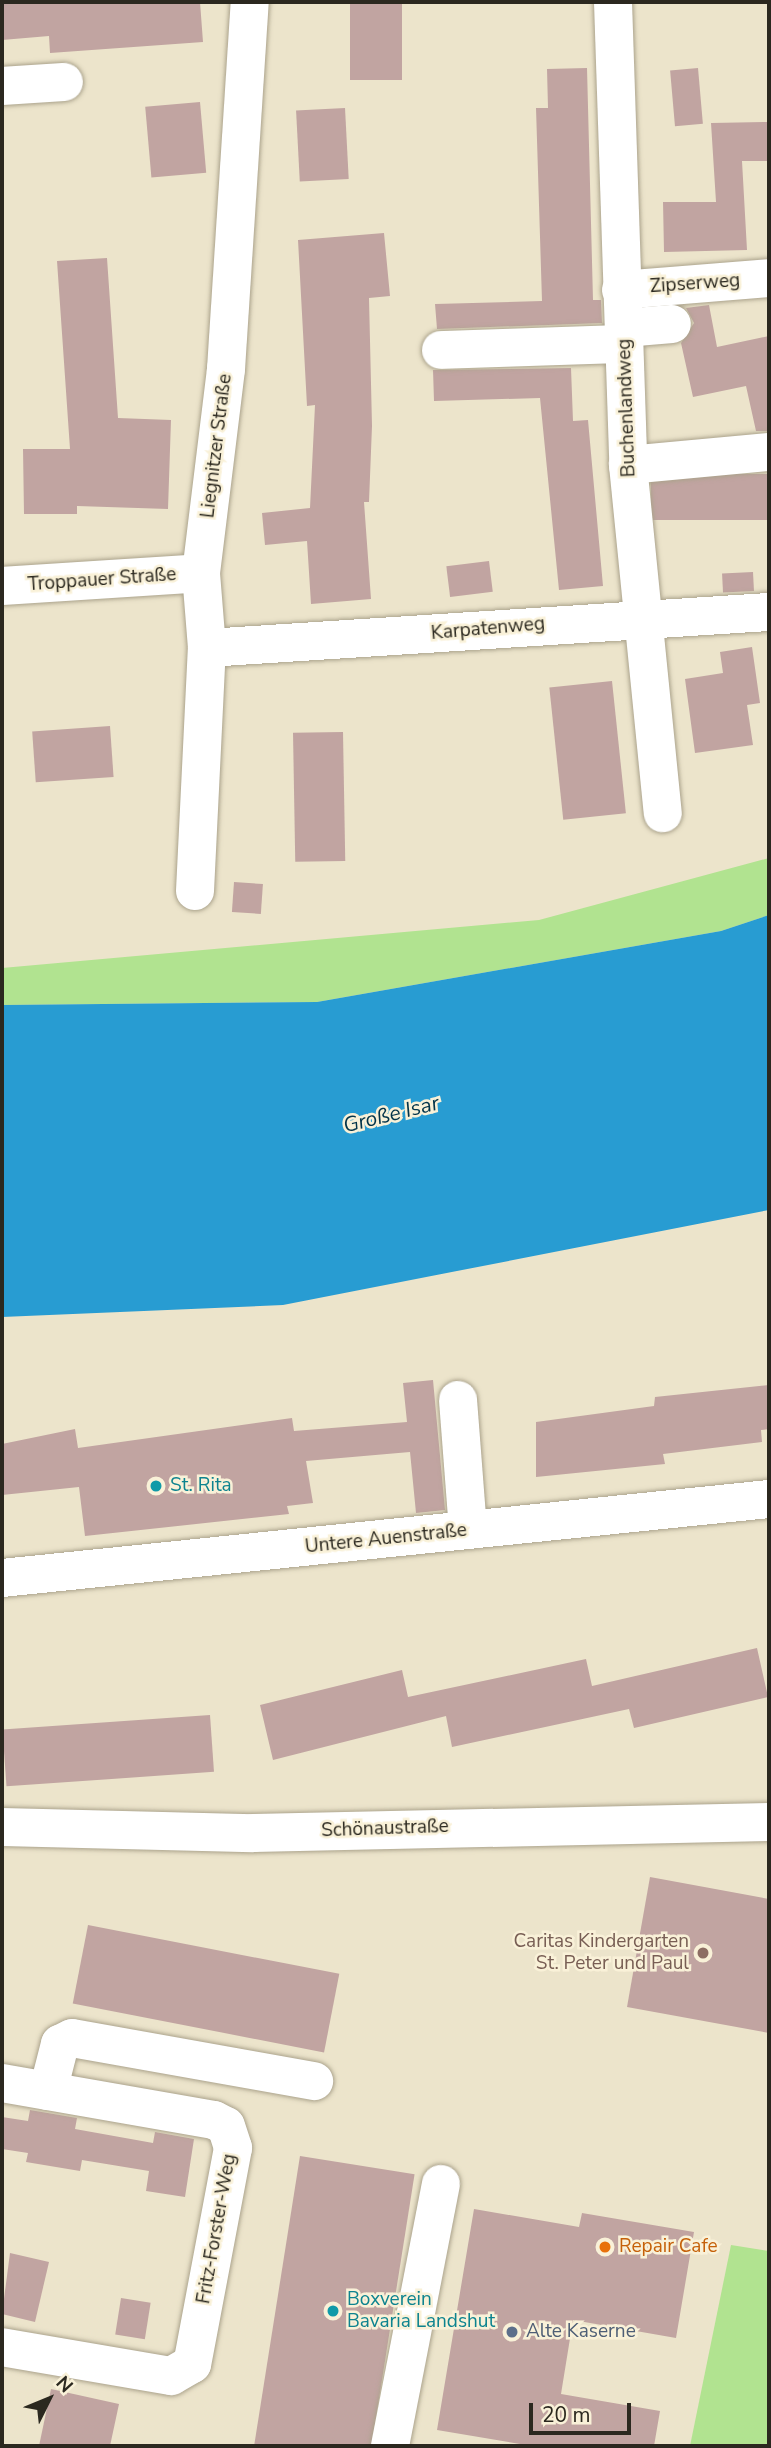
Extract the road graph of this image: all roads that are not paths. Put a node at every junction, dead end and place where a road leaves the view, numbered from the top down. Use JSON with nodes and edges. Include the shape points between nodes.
{"nodes":[{"id":1,"x":250,"y":2,"type":"edge"},
{"id":2,"x":613,"y":2,"type":"edge"},
{"id":3,"x":64,"y":82,"type":"dead end"},
{"id":4,"x":2,"y":86,"type":"edge"},
{"id":5,"x":769,"y":278,"type":"edge"},
{"id":6,"x":621,"y":290,"type":"junction"},
{"id":7,"x":671,"y":324,"type":"dead end"},
{"id":8,"x":624,"y":336,"type":"junction"},
{"id":9,"x":441,"y":350,"type":"dead end"},
{"id":10,"x":769,"y":452,"type":"edge"},
{"id":11,"x":628,"y":465,"type":"junction"},
{"id":12,"x":201,"y":573,"type":"junction"},
{"id":13,"x":2,"y":586,"type":"edge"},
{"id":14,"x":769,"y":612,"type":"edge"},
{"id":15,"x":643,"y":621,"type":"junction"},
{"id":16,"x":207,"y":648,"type":"junction"},
{"id":17,"x":663,"y":813,"type":"dead end"},
{"id":18,"x":195,"y":891,"type":"dead end"},
{"id":19,"x":458,"y":1400,"type":"dead end"},
{"id":20,"x":769,"y":1499,"type":"edge"},
{"id":21,"x":468,"y":1530,"type":"junction"},
{"id":22,"x":2,"y":1578,"type":"edge"},
{"id":23,"x":769,"y":1822,"type":"edge"},
{"id":24,"x":2,"y":1827,"type":"edge"},
{"id":25,"x":314,"y":2081,"type":"dead end"},
{"id":26,"x":2,"y":2083,"type":"edge"},
{"id":27,"x":48,"y":2091,"type":"junction"},
{"id":28,"x":441,"y":2184,"type":"dead end"},
{"id":29,"x":2,"y":2347,"type":"edge"},
{"id":30,"x":390,"y":2446,"type":"edge"}],
"edges":[{"from":1,"to":12,"type":"street","name":"Liegnitzer Straße","via":[[226,369]]},
{"from":2,"to":6,"type":"street","name":"Buchenlandweg"},
{"from":3,"to":4,"type":"street"},
{"from":5,"to":6,"type":"street","name":"Zipserweg"},
{"from":6,"to":8,"type":"street","name":"Buchenlandweg"},
{"from":7,"to":8,"type":"street"},
{"from":8,"to":9,"type":"street"},
{"from":8,"to":11,"type":"street","name":"Buchenlandweg"},
{"from":10,"to":11,"type":"street"},
{"from":11,"to":15,"type":"street","name":"Buchenlandweg"},
{"from":12,"to":13,"type":"street","name":"Troppauer Straße"},
{"from":12,"to":16,"type":"street","name":"Liegnitzer Straße"},
{"from":14,"to":15,"type":"street","name":"Karpatenweg"},
{"from":15,"to":16,"type":"street","name":"Karpatenweg"},
{"from":15,"to":17,"type":"street","name":"Buchenlandweg"},
{"from":16,"to":18,"type":"street","name":"Liegnitzer Straße"},
{"from":19,"to":21,"type":"street"},
{"from":20,"to":21,"type":"street","name":"Untere Auenstraße"},
{"from":21,"to":22,"type":"street","name":"Untere Auenstraße"},
{"from":23,"to":24,"type":"street","name":"Schönaustraße","via":[[253,1833]]},
{"from":25,"to":27,"type":"street","via":[[72,2038],[60,2044]]},
{"from":26,"to":27,"type":"street","name":"Fritz-Forster-Weg"},
{"from":27,"to":29,"type":"street","name":"Fritz-Forster-Weg","via":[[214,2120],[226,2126],[233,2148],[192,2364],[171,2376]]},
{"from":28,"to":30,"type":"street"}]}
